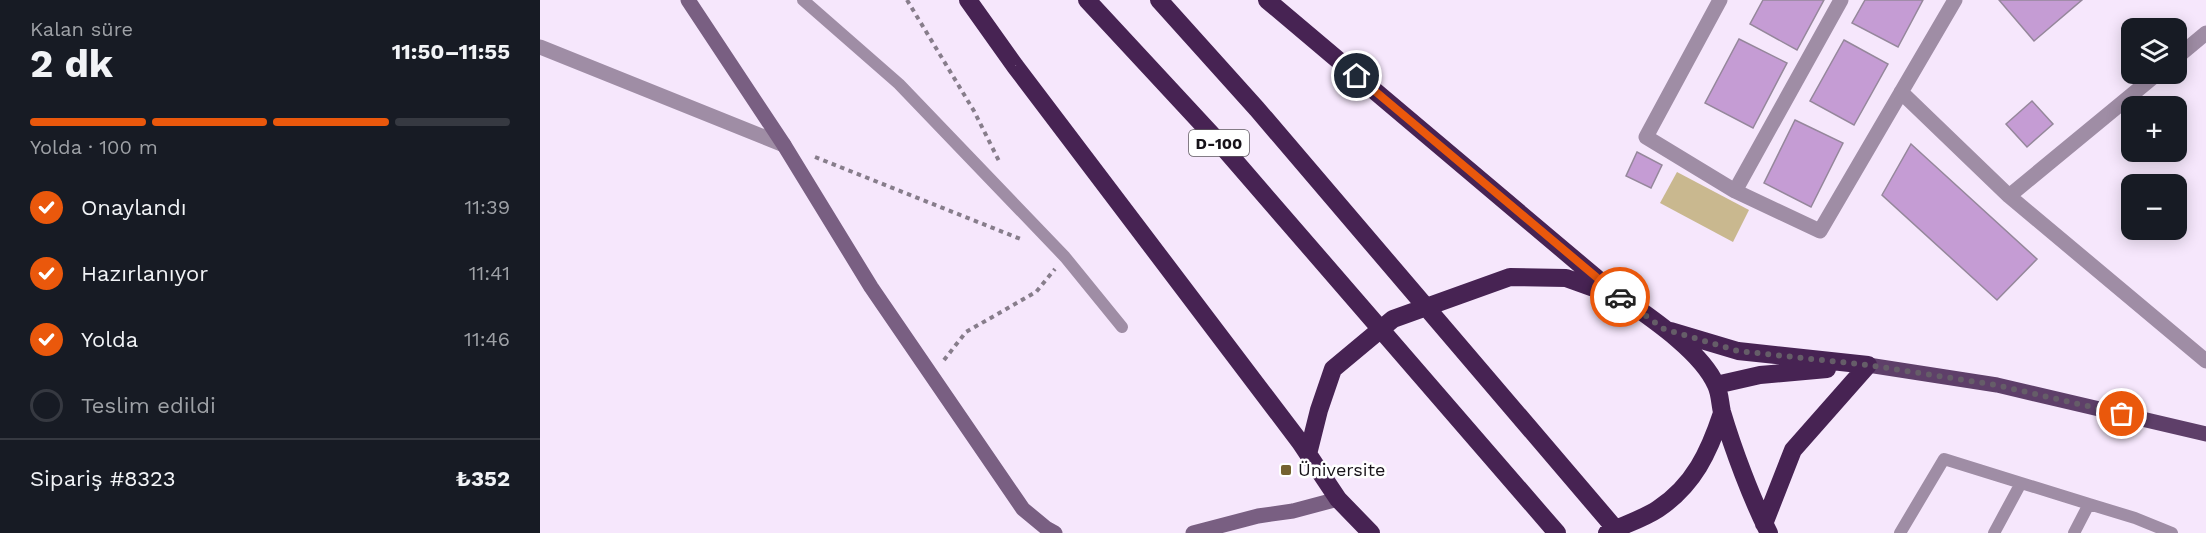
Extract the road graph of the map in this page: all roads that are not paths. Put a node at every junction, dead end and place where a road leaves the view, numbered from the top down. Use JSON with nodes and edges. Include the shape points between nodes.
{"nodes":[{"id":1,"x":688,"y":0,"type":"edge"},
{"id":2,"x":803,"y":0,"type":"edge"},
{"id":3,"x":968,"y":0,"type":"edge"},
{"id":4,"x":1087,"y":0,"type":"edge"},
{"id":5,"x":1158,"y":0,"type":"edge"},
{"id":6,"x":1267,"y":0,"type":"edge"},
{"id":7,"x":1720,"y":0,"type":"edge"},
{"id":8,"x":1841,"y":0,"type":"edge"},
{"id":9,"x":1955,"y":0,"type":"edge"},
{"id":10,"x":2206,"y":33,"type":"edge"},
{"id":11,"x":540,"y":47,"type":"edge"},
{"id":12,"x":2187,"y":49,"type":"edge"},
{"id":13,"x":2145,"y":84,"type":"edge"},
{"id":14,"x":1901,"y":92,"type":"junction"},
{"id":15,"x":783,"y":145,"type":"junction"},
{"id":16,"x":1735,"y":191,"type":"junction"},
{"id":17,"x":2009,"y":196,"type":"junction"},
{"id":18,"x":1621,"y":298,"type":"junction"},
{"id":19,"x":1122,"y":327,"type":"dead end"},
{"id":20,"x":1664,"y":329,"type":"junction"},
{"id":21,"x":2206,"y":361,"type":"edge"},
{"id":22,"x":1868,"y":365,"type":"junction"},
{"id":23,"x":1716,"y":385,"type":"junction"},
{"id":24,"x":1722,"y":413,"type":"junction"},
{"id":25,"x":2206,"y":434,"type":"edge"},
{"id":26,"x":1308,"y":454,"type":"junction"},
{"id":27,"x":2021,"y":483,"type":"junction"},
{"id":28,"x":1338,"y":499,"type":"junction"},
{"id":29,"x":2089,"y":504,"type":"junction"},
{"id":30,"x":1767,"y":528,"type":"edge"},
{"id":31,"x":1056,"y":533,"type":"edge"},
{"id":32,"x":1193,"y":533,"type":"edge"},
{"id":33,"x":1371,"y":533,"type":"edge"},
{"id":34,"x":1557,"y":533,"type":"edge"},
{"id":35,"x":1607,"y":533,"type":"edge"},
{"id":36,"x":1619,"y":533,"type":"edge"},
{"id":37,"x":1900,"y":533,"type":"edge"},
{"id":38,"x":1994,"y":533,"type":"edge"},
{"id":39,"x":2074,"y":533,"type":"edge"},
{"id":40,"x":2172,"y":533,"type":"edge"}],
"edges":[{"from":1,"to":15,"type":"street"},
{"from":2,"to":19,"type":"lane","via":[[898,84],[1065,257]]},
{"from":3,"to":26,"type":"highway"},
{"from":4,"to":34,"type":"highway","number":"D-100","via":[[1216,139]]},
{"from":5,"to":36,"type":"highway","number":"D-100","via":[[1257,109]]},
{"from":6,"to":18,"type":"highway"},
{"from":7,"to":16,"type":"street","via":[[1647,137]]},
{"from":8,"to":16,"type":"street"},
{"from":9,"to":14,"type":"street"},
{"from":10,"to":12,"type":"street"},
{"from":11,"to":15,"type":"street"},
{"from":13,"to":17,"type":"street"},
{"from":14,"to":16,"type":"street","via":[[1820,231]]},
{"from":14,"to":17,"type":"street"},
{"from":15,"to":31,"type":"street","via":[[871,287],[1023,508]]},
{"from":17,"to":21,"type":"street"},
{"from":18,"to":20,"type":"highway"},
{"from":18,"to":26,"type":"highway","via":[[1566,278],[1510,277],[1394,319],[1333,369]]},
{"from":20,"to":22,"type":"highway","via":[[1738,351]]},
{"from":20,"to":23,"type":"highway","via":[[1696,356]]},
{"from":22,"to":23,"type":"highway","via":[[1760,375]]},
{"from":22,"to":25,"type":"main road","via":[[1996,385]]},
{"from":22,"to":30,"type":"highway","via":[[1793,450]]},
{"from":23,"to":24,"type":"highway"},
{"from":24,"to":30,"type":"highway"},
{"from":24,"to":35,"type":"highway","via":[[1711,445],[1690,481],[1658,510]]},
{"from":26,"to":28,"type":"highway"},
{"from":27,"to":29,"type":"lane"},
{"from":27,"to":37,"type":"lane","via":[[1944,459]]},
{"from":27,"to":38,"type":"lane"},
{"from":28,"to":32,"type":"street"},
{"from":28,"to":33,"type":"highway"},
{"from":29,"to":39,"type":"lane"},
{"from":29,"to":40,"type":"lane"}]}
